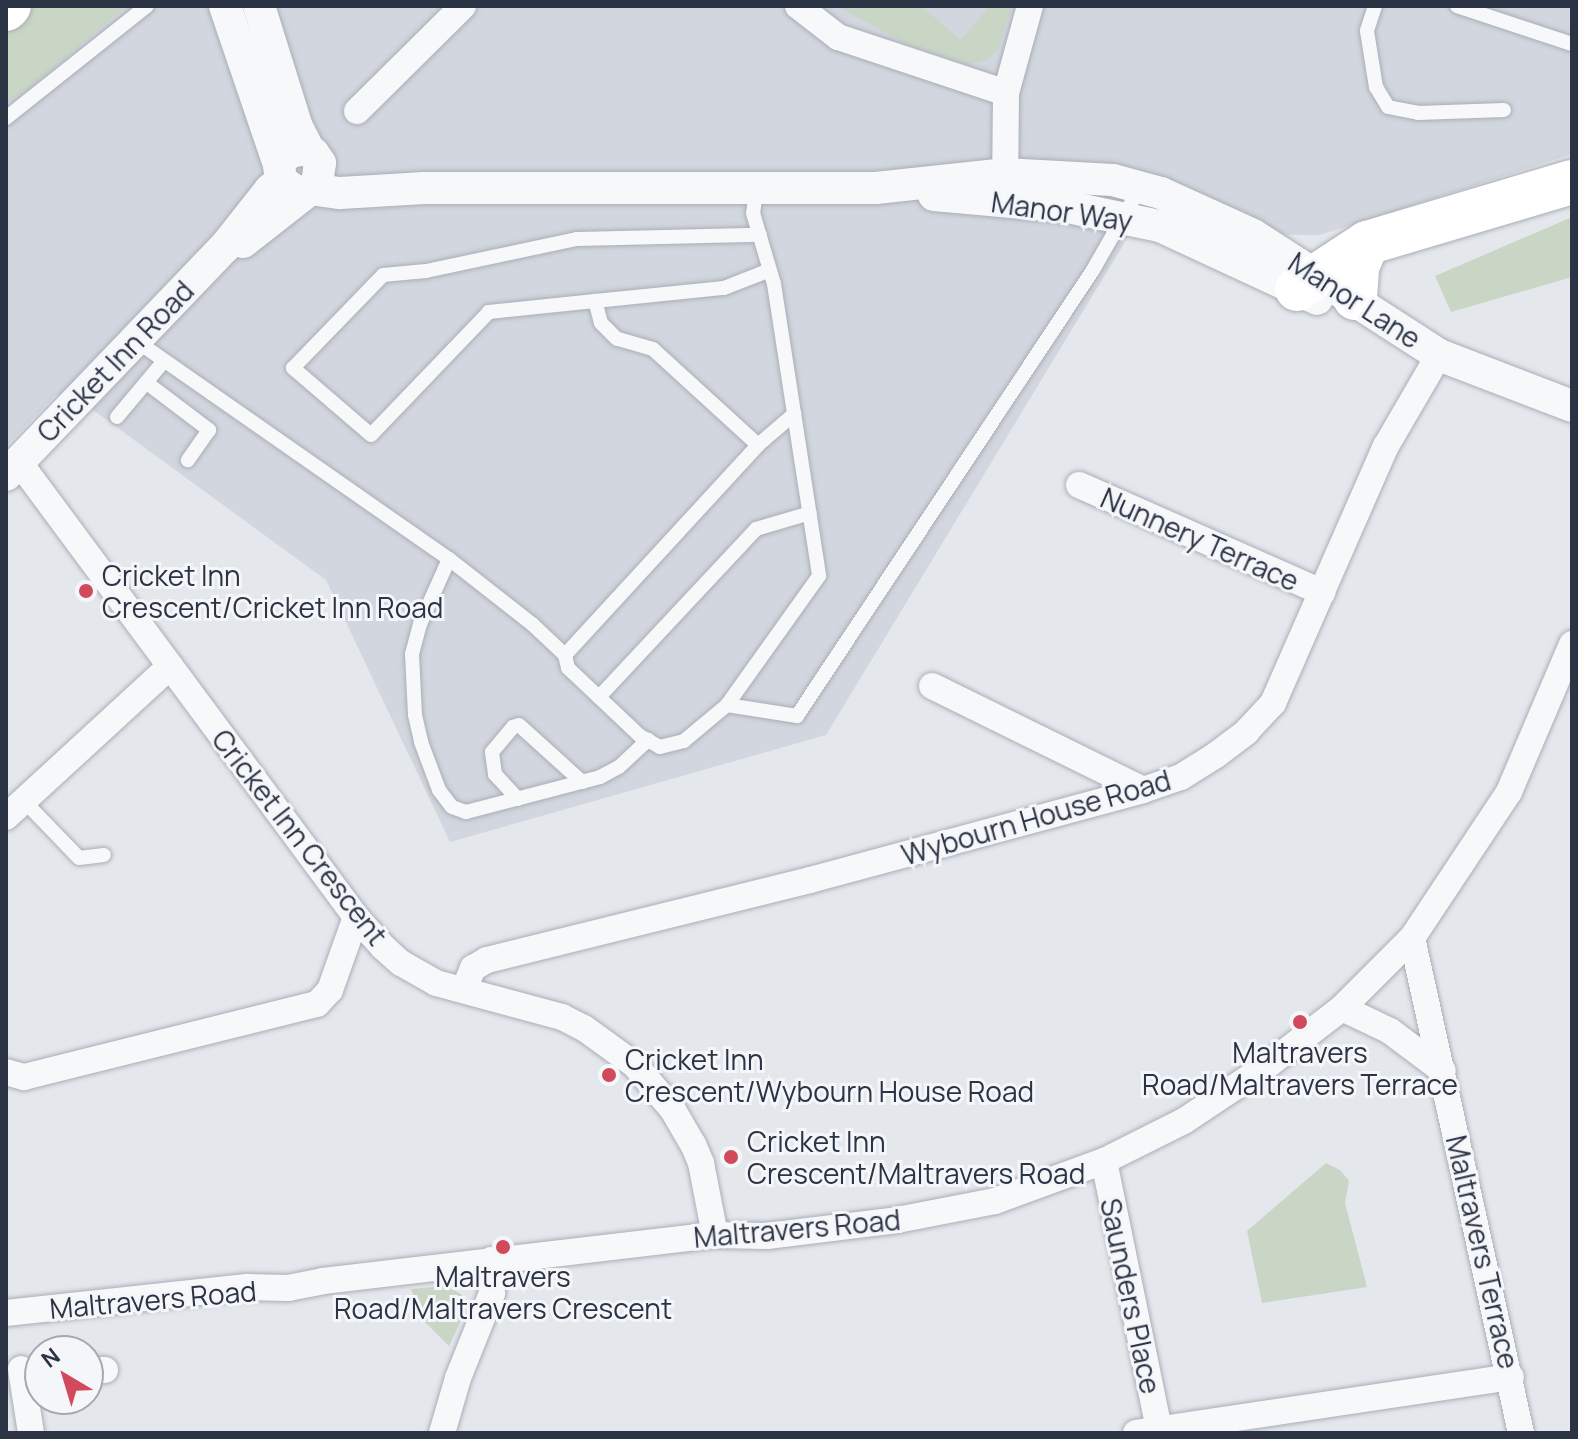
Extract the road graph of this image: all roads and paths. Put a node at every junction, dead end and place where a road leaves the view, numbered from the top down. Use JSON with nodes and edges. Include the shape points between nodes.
{"nodes":[{"id":1,"x":147,"y":6,"type":"edge"},
{"id":2,"x":225,"y":6,"type":"edge"},
{"id":3,"x":259,"y":6,"type":"edge"},
{"id":4,"x":463,"y":6,"type":"edge"},
{"id":5,"x":798,"y":6,"type":"edge"},
{"id":6,"x":1030,"y":6,"type":"edge"},
{"id":7,"x":1375,"y":6,"type":"edge"},
{"id":8,"x":1457,"y":6,"type":"edge"},
{"id":9,"x":1572,"y":44,"type":"edge"},
{"id":10,"x":1006,"y":93,"type":"junction"},
{"id":11,"x":1504,"y":110,"type":"dead end"},
{"id":12,"x":357,"y":111,"type":"dead end"},
{"id":13,"x":6,"y":118,"type":"edge"},
{"id":14,"x":301,"y":173,"type":"junction"},
{"id":15,"x":1572,"y":182,"type":"edge"},
{"id":16,"x":1141,"y":186,"type":"junction"},
{"id":17,"x":1005,"y":188,"type":"junction"},
{"id":18,"x":756,"y":190,"type":"junction"},
{"id":19,"x":1123,"y":217,"type":"junction"},
{"id":20,"x":760,"y":235,"type":"junction"},
{"id":21,"x":1367,"y":243,"type":"junction"},
{"id":22,"x":770,"y":270,"type":"junction"},
{"id":23,"x":1307,"y":282,"type":"junction"},
{"id":24,"x":595,"y":301,"type":"junction"},
{"id":25,"x":1364,"y":307,"type":"junction"},
{"id":26,"x":135,"y":340,"type":"junction"},
{"id":27,"x":1439,"y":355,"type":"junction"},
{"id":28,"x":164,"y":361,"type":"junction"},
{"id":29,"x":147,"y":383,"type":"junction"},
{"id":30,"x":1572,"y":406,"type":"edge"},
{"id":31,"x":794,"y":414,"type":"junction"},
{"id":32,"x":117,"y":417,"type":"dead end"},
{"id":33,"x":758,"y":445,"type":"junction"},
{"id":34,"x":188,"y":460,"type":"dead end"},
{"id":35,"x":12,"y":468,"type":"edge"},
{"id":36,"x":1079,"y":485,"type":"dead end"},
{"id":37,"x":810,"y":513,"type":"junction"},
{"id":38,"x":449,"y":559,"type":"junction"},
{"id":39,"x":1322,"y":592,"type":"junction"},
{"id":40,"x":1572,"y":644,"type":"edge"},
{"id":41,"x":565,"y":655,"type":"junction"},
{"id":42,"x":170,"y":666,"type":"junction"},
{"id":43,"x":932,"y":686,"type":"dead end"},
{"id":44,"x":599,"y":697,"type":"junction"},
{"id":45,"x":727,"y":705,"type":"junction"},
{"id":46,"x":648,"y":740,"type":"junction"},
{"id":47,"x":582,"y":782,"type":"junction"},
{"id":48,"x":1143,"y":790,"type":"junction"},
{"id":49,"x":518,"y":799,"type":"junction"},
{"id":50,"x":15,"y":809,"type":"edge"},
{"id":51,"x":104,"y":855,"type":"dead end"},
{"id":52,"x":356,"y":917,"type":"junction"},
{"id":53,"x":1412,"y":938,"type":"junction"},
{"id":54,"x":464,"y":990,"type":"junction"},
{"id":55,"x":1342,"y":1008,"type":"junction"},
{"id":56,"x":1443,"y":1071,"type":"junction"},
{"id":57,"x":6,"y":1072,"type":"edge"},
{"id":58,"x":1104,"y":1161,"type":"junction"},
{"id":59,"x":715,"y":1235,"type":"junction"},
{"id":60,"x":491,"y":1260,"type":"junction"},
{"id":61,"x":6,"y":1313,"type":"edge"},
{"id":62,"x":22,"y":1370,"type":"edge"},
{"id":63,"x":1511,"y":1377,"type":"junction"},
{"id":64,"x":1147,"y":1431,"type":"edge"},
{"id":65,"x":31,"y":1433,"type":"edge"},
{"id":66,"x":442,"y":1433,"type":"edge"},
{"id":67,"x":1521,"y":1433,"type":"edge"}],
"edges":[{"from":1,"to":13,"type":"lane"},
{"from":2,"to":14,"type":"street"},
{"from":3,"to":14,"type":"street","via":[[297,127]]},
{"from":4,"to":12,"type":"street"},
{"from":5,"to":10,"type":"street","via":[[838,37]]},
{"from":6,"to":10,"type":"street"},
{"from":7,"to":11,"type":"lane","via":[[1367,31],[1376,87],[1388,107],[1418,113]]},
{"from":8,"to":9,"type":"lane"},
{"from":10,"to":17,"type":"street"},
{"from":14,"to":18,"type":"street","name":"Manor Way","via":[[341,173],[424,188]]},
{"from":14,"to":26,"type":"street","name":"Cricket Inn Road","via":[[270,190],[225,247]]},
{"from":15,"to":21,"type":"highway"},
{"from":16,"to":17,"type":"street","name":"Manor Way","via":[[1080,176]]},
{"from":16,"to":19,"type":"lane"},
{"from":16,"to":23,"type":"street","name":"Manor Lane","via":[[1253,235]]},
{"from":17,"to":18,"type":"street","name":"Manor Way"},
{"from":17,"to":19,"type":"street","name":"Manor Way"},
{"from":18,"to":20,"type":"lane","via":[[753,213]]},
{"from":19,"to":23,"type":"street","name":"Manor Way"},
{"from":19,"to":45,"type":"lane","via":[[797,716]]},
{"from":20,"to":22,"type":"lane"},
{"from":20,"to":24,"type":"lane","via":[[577,239],[383,275],[293,368],[371,435],[489,312]]},
{"from":21,"to":23,"type":"highway"},
{"from":21,"to":25,"type":"highway","via":[[1357,267]]},
{"from":22,"to":24,"type":"lane","via":[[724,288]]},
{"from":22,"to":31,"type":"lane"},
{"from":23,"to":25,"type":"street","name":"Manor Lane"},
{"from":24,"to":33,"type":"lane","via":[[601,323],[617,339],[653,349]]},
{"from":25,"to":27,"type":"street","name":"Manor Lane"},
{"from":26,"to":28,"type":"lane"},
{"from":26,"to":35,"type":"street","name":"Cricket Inn Road"},
{"from":27,"to":30,"type":"street","name":"Manor Lane"},
{"from":27,"to":39,"type":"street","name":"Wybourn House Road","via":[[1386,446]]},
{"from":28,"to":29,"type":"lane"},
{"from":28,"to":38,"type":"lane"},
{"from":29,"to":32,"type":"lane"},
{"from":29,"to":34,"type":"lane","via":[[209,430]]},
{"from":31,"to":33,"type":"lane"},
{"from":31,"to":37,"type":"lane"},
{"from":33,"to":41,"type":"lane"},
{"from":35,"to":42,"type":"street","name":"Cricket Inn Crescent"},
{"from":36,"to":39,"type":"street","name":"Nunnery Terrace"},
{"from":37,"to":44,"type":"lane","via":[[756,529]]},
{"from":37,"to":45,"type":"lane","via":[[819,576]]},
{"from":38,"to":41,"type":"lane"},
{"from":38,"to":49,"type":"lane","via":[[412,654],[421,742],[439,790],[458,813]]},
{"from":39,"to":48,"type":"street","name":"Wybourn House Road","via":[[1273,703],[1216,755],[1181,777]]},
{"from":40,"to":53,"type":"street","name":"Maltravers Road","via":[[1509,792]]},
{"from":41,"to":44,"type":"lane","via":[[568,668]]},
{"from":42,"to":50,"type":"street"},
{"from":42,"to":52,"type":"street","name":"Cricket Inn Crescent"},
{"from":43,"to":48,"type":"street"},
{"from":44,"to":46,"type":"lane"},
{"from":45,"to":46,"type":"lane","via":[[684,741],[660,747]]},
{"from":46,"to":47,"type":"lane","via":[[619,767]]},
{"from":47,"to":49,"type":"lane"},
{"from":47,"to":49,"type":"lane","via":[[519,725],[492,752],[495,774]]},
{"from":48,"to":54,"type":"street","name":"Wybourn House Road","via":[[487,960],[473,968]]},
{"from":50,"to":51,"type":"lane","via":[[79,858]]},
{"from":52,"to":54,"type":"street","name":"Cricket Inn Crescent","via":[[401,963],[431,981]]},
{"from":52,"to":57,"type":"street","via":[[330,990],[317,1004],[24,1077]]},
{"from":53,"to":55,"type":"street","name":"Maltravers Road"},
{"from":53,"to":56,"type":"street","name":"Maltravers Terrace"},
{"from":54,"to":59,"type":"street","name":"Cricket Inn Crescent","via":[[562,1017],[635,1065],[693,1144]]},
{"from":55,"to":56,"type":"street","via":[[1390,1031]]},
{"from":55,"to":58,"type":"street","name":"Maltravers Road","via":[[1184,1121]]},
{"from":56,"to":63,"type":"street","name":"Maltravers Terrace"},
{"from":58,"to":59,"type":"street","name":"Maltravers Road","via":[[995,1201],[897,1220],[767,1236]]},
{"from":58,"to":64,"type":"street","name":"Saunders Place"},
{"from":59,"to":60,"type":"street","name":"Maltravers Road"},
{"from":60,"to":61,"type":"street","name":"Maltravers Road","via":[[288,1288],[247,1287]]},
{"from":60,"to":66,"type":"street","via":[[492,1293]]},
{"from":62,"to":65,"type":"street"},
{"from":63,"to":64,"type":"street"},
{"from":63,"to":67,"type":"street","name":"Maltravers Terrace"}]}
